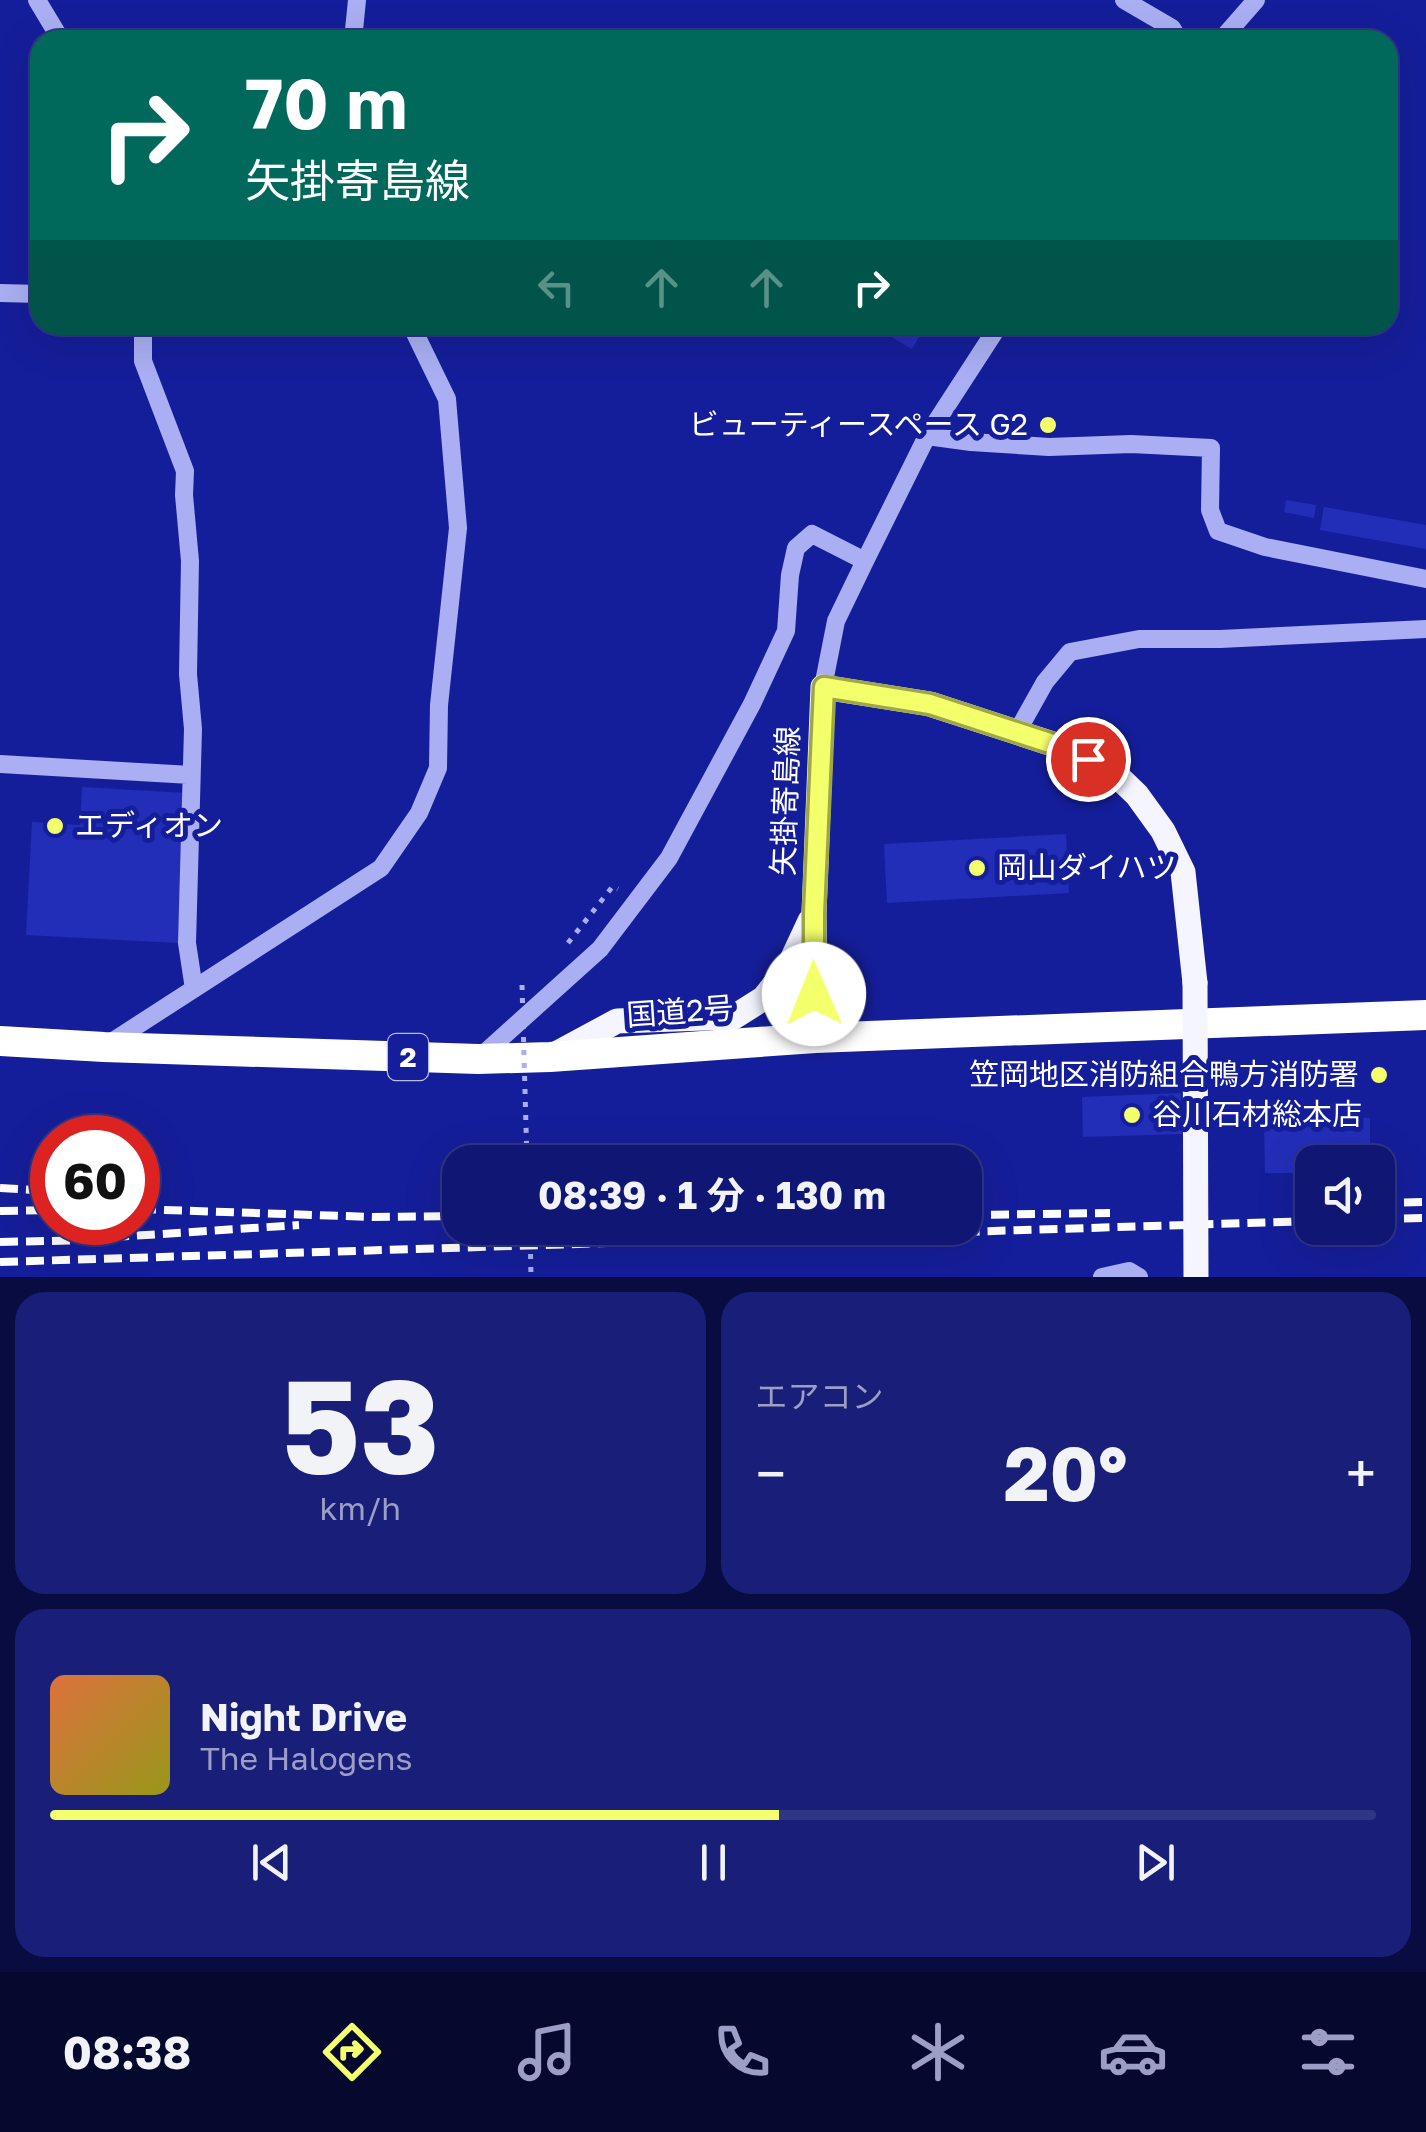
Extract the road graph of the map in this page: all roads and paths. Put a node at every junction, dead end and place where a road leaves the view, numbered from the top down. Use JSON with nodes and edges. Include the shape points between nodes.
{"nodes":[{"id":1,"x":36,"y":0,"type":"edge"},
{"id":2,"x":357,"y":0,"type":"edge"},
{"id":3,"x":1124,"y":0,"type":"edge"},
{"id":4,"x":1256,"y":0,"type":"edge"},
{"id":5,"x":55,"y":30,"type":"edge"},
{"id":6,"x":354,"y":30,"type":"edge"},
{"id":7,"x":1173,"y":30,"type":"edge"},
{"id":8,"x":1230,"y":30,"type":"edge"},
{"id":9,"x":0,"y":293,"type":"edge"},
{"id":10,"x":30,"y":294,"type":"edge"},
{"id":11,"x":143,"y":335,"type":"edge"},
{"id":12,"x":416,"y":335,"type":"edge"},
{"id":13,"x":993,"y":335,"type":"edge"},
{"id":14,"x":927,"y":436,"type":"junction"},
{"id":15,"x":864,"y":561,"type":"junction"},
{"id":16,"x":1426,"y":579,"type":"edge"},
{"id":17,"x":1426,"y":629,"type":"edge"},
{"id":18,"x":824,"y":687,"type":"junction"},
{"id":19,"x":1018,"y":732,"type":"junction"},
{"id":20,"x":0,"y":764,"type":"edge"},
{"id":21,"x":191,"y":775,"type":"junction"},
{"id":22,"x":613,"y":886,"type":"dead end"},
{"id":23,"x":814,"y":913,"type":"junction"},
{"id":24,"x":558,"y":952,"type":"dead end"},
{"id":25,"x":534,"y":974,"type":"dead end"},
{"id":26,"x":194,"y":989,"type":"junction"},
{"id":27,"x":1426,"y":1014,"type":"edge"},
{"id":28,"x":814,"y":1038,"type":"junction"},
{"id":29,"x":0,"y":1041,"type":"edge"},
{"id":30,"x":104,"y":1047,"type":"junction"},
{"id":31,"x":550,"y":1058,"type":"junction"},
{"id":32,"x":478,"y":1059,"type":"junction"},
{"id":33,"x":527,"y":1145,"type":"edge"},
{"id":34,"x":530,"y":1245,"type":"edge"},
{"id":35,"x":531,"y":1277,"type":"edge"},
{"id":36,"x":1102,"y":1277,"type":"edge"},
{"id":37,"x":1139,"y":1277,"type":"edge"},
{"id":38,"x":1196,"y":1277,"type":"edge"}],
"edges":[{"from":1,"to":5,"type":"street"},
{"from":2,"to":6,"type":"street"},
{"from":3,"to":7,"type":"street"},
{"from":4,"to":8,"type":"street"},
{"from":9,"to":10,"type":"street"},
{"from":11,"to":21,"type":"street","via":[[143,361],[186,470]]},
{"from":12,"to":26,"type":"street","via":[[447,399],[458,528],[438,768],[419,814],[381,868]]},
{"from":13,"to":14,"type":"street"},
{"from":14,"to":15,"type":"street"},
{"from":14,"to":16,"type":"street","via":[[1049,447],[1211,448],[1210,510],[1218,531],[1265,547]]},
{"from":15,"to":18,"type":"street","via":[[836,621]]},
{"from":15,"to":32,"type":"street","via":[[812,534],[796,548],[786,631],[669,858],[600,948]]},
{"from":17,"to":19,"type":"street","via":[[1138,639],[1070,652]]},
{"from":18,"to":19,"type":"main road","name":"矢掛寄島線","via":[[930,704]]},
{"from":18,"to":23,"type":"main road","name":"矢掛寄島線"},
{"from":19,"to":38,"type":"main road","name":"矢掛寄島線","bridge":true,"via":[[1111,770],[1163,831],[1184,872],[1195,983]]},
{"from":20,"to":21,"type":"street"},
{"from":21,"to":26,"type":"street","via":[[187,943]]},
{"from":22,"to":24,"type":"path"},
{"from":23,"to":28,"type":"main road","name":"矢掛寄島線"},
{"from":23,"to":31,"type":"main road","via":[[764,998],[734,1017],[617,1021]]},
{"from":25,"to":33,"type":"path","bridge":true,"via":[[522,986]]},
{"from":26,"to":30,"type":"street"},
{"from":27,"to":28,"type":"highway","name":"国道2号","number":"2"},
{"from":28,"to":31,"type":"highway","name":"国道2号","number":"2"},
{"from":29,"to":30,"type":"highway","name":"国道2号","number":"2"},
{"from":30,"to":32,"type":"highway","name":"国道2号","number":"2"},
{"from":31,"to":32,"type":"highway","name":"国道2号","number":"2"},
{"from":34,"to":35,"type":"path","bridge":true},
{"from":36,"to":37,"type":"street","via":[[1130,1271]]}]}
